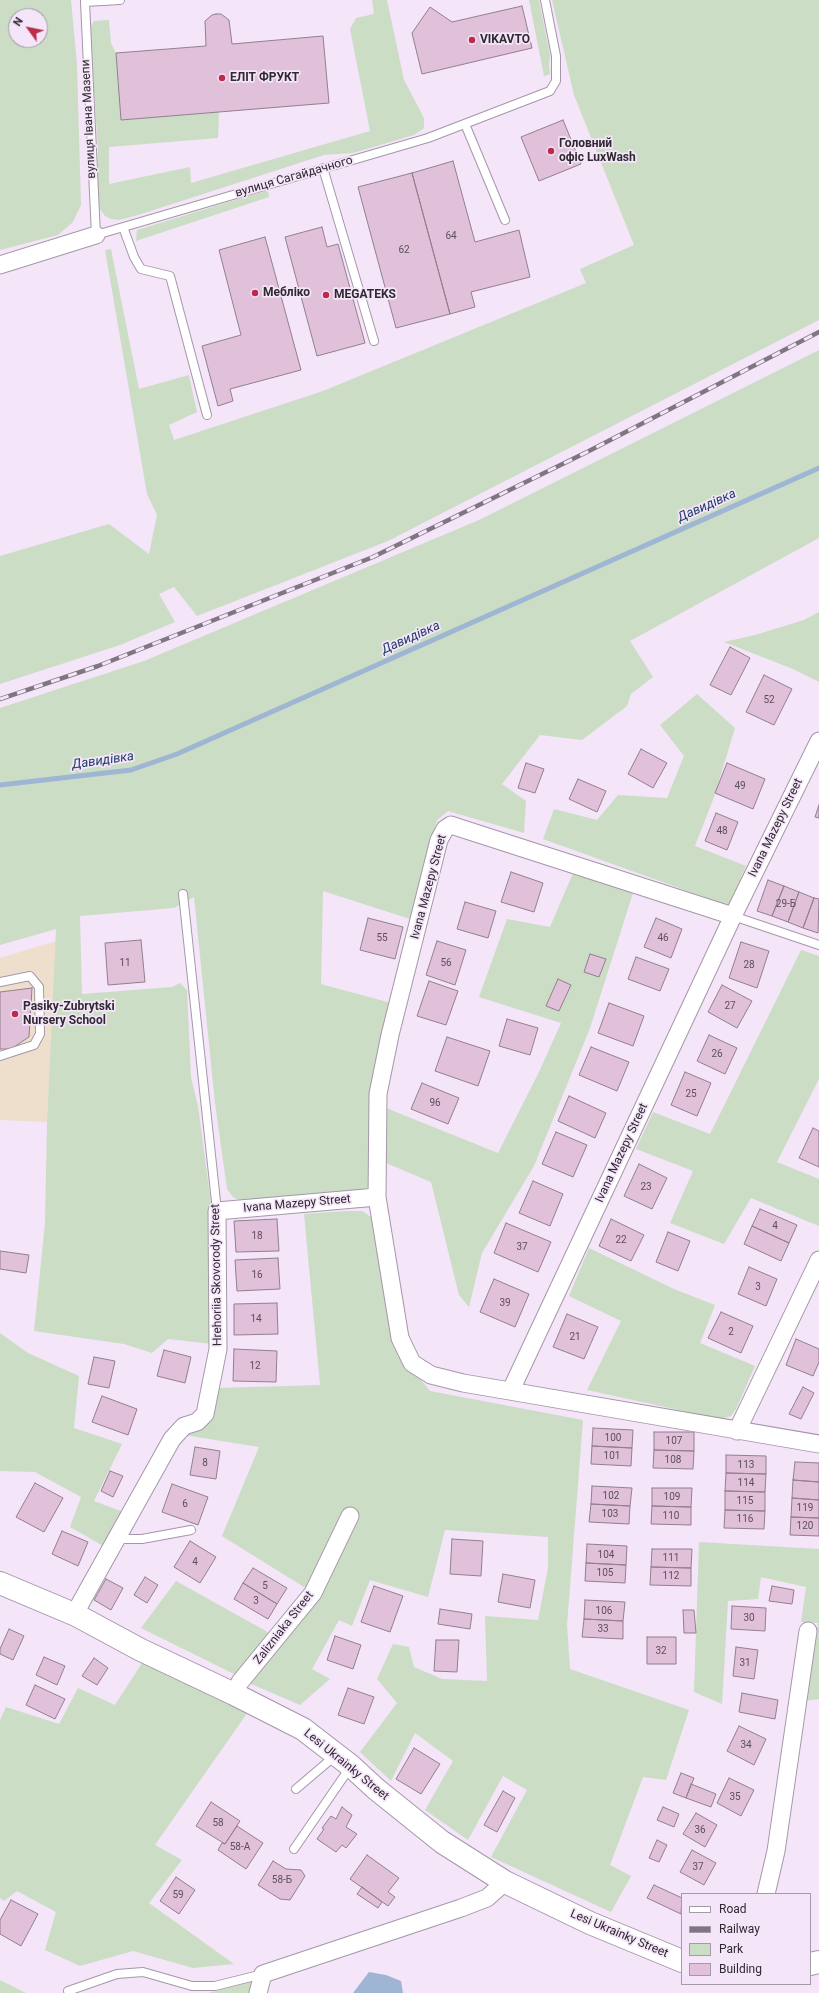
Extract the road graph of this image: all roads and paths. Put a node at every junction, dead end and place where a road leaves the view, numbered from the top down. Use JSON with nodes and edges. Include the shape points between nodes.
{"nodes":[{"id":1,"x":120,"y":0,"type":"edge"},
{"id":2,"x":545,"y":0,"type":"edge"},
{"id":3,"x":85,"y":1,"type":"edge"},
{"id":4,"x":465,"y":124,"type":"junction"},
{"id":5,"x":323,"y":168,"type":"junction"},
{"id":6,"x":505,"y":220,"type":"dead end"},
{"id":7,"x":123,"y":227,"type":"junction"},
{"id":8,"x":96,"y":235,"type":"junction"},
{"id":9,"x":0,"y":265,"type":"edge"},
{"id":10,"x":374,"y":341,"type":"dead end"},
{"id":11,"x":207,"y":416,"type":"dead end"},
{"id":12,"x":819,"y":741,"type":"edge"},
{"id":13,"x":183,"y":894,"type":"dead end"},
{"id":14,"x":733,"y":916,"type":"junction"},
{"id":15,"x":819,"y":945,"type":"edge"},
{"id":16,"x":0,"y":982,"type":"edge"},
{"id":17,"x":0,"y":1056,"type":"edge"},
{"id":18,"x":377,"y":1197,"type":"junction"},
{"id":19,"x":217,"y":1211,"type":"junction"},
{"id":20,"x":819,"y":1260,"type":"edge"},
{"id":21,"x":511,"y":1390,"type":"junction"},
{"id":22,"x":737,"y":1430,"type":"junction"},
{"id":23,"x":819,"y":1444,"type":"edge"},
{"id":24,"x":350,"y":1516,"type":"dead end"},
{"id":25,"x":191,"y":1530,"type":"dead end"},
{"id":26,"x":117,"y":1539,"type":"junction"},
{"id":27,"x":0,"y":1583,"type":"edge"},
{"id":28,"x":76,"y":1614,"type":"junction"},
{"id":29,"x":808,"y":1632,"type":"dead end"},
{"id":30,"x":234,"y":1694,"type":"junction"},
{"id":31,"x":344,"y":1760,"type":"junction"},
{"id":32,"x":296,"y":1789,"type":"dead end"},
{"id":33,"x":294,"y":1849,"type":"dead end"},
{"id":34,"x":505,"y":1882,"type":"junction"},
{"id":35,"x":766,"y":1893,"type":"edge"},
{"id":36,"x":681,"y":1961,"type":"edge"},
{"id":37,"x":263,"y":1974,"type":"junction"},
{"id":38,"x":68,"y":1991,"type":"dead end"},
{"id":39,"x":258,"y":1993,"type":"edge"}],
"edges":[{"from":1,"to":3,"type":"lane","name":"вулиця Івана Мазепи"},
{"from":2,"to":4,"type":"lane","name":"вулиця Сагайдачного","via":[[556,56],[556,81],[550,91]]},
{"from":3,"to":8,"type":"lane","name":"вулиця Івана Мазепи"},
{"from":4,"to":5,"type":"lane","name":"вулиця Сагайдачного","via":[[428,138]]},
{"from":4,"to":6,"type":"lane"},
{"from":5,"to":7,"type":"lane","name":"вулиця Сагайдачного"},
{"from":5,"to":10,"type":"lane"},
{"from":7,"to":8,"type":"lane","name":"вулиця Сагайдачного"},
{"from":7,"to":11,"type":"lane","via":[[141,269],[170,276]]},
{"from":8,"to":9,"type":"street","name":"вулиця Сагайдачного"},
{"from":12,"to":14,"type":"street","name":"Ivana Mazepy Street"},
{"from":13,"to":19,"type":"lane","name":"Hrehoriia Skovorody Street"},
{"from":14,"to":15,"type":"lane"},
{"from":14,"to":18,"type":"street","name":"Ivana Mazepy Street","via":[[451,825],[445,829],[437,848],[390,1035],[378,1094]]},
{"from":14,"to":21,"type":"street","name":"Ivana Mazepy Street"},
{"from":16,"to":17,"type":"lane","via":[[30,976],[39,987],[40,1034],[34,1045]]},
{"from":18,"to":19,"type":"street","name":"Ivana Mazepy Street"},
{"from":18,"to":21,"type":"street","name":"Ivana Mazepy Street","via":[[400,1338],[412,1362],[431,1375]]},
{"from":19,"to":26,"type":"street","name":"Hrehoriia Skovorody Street","via":[[218,1349],[205,1414],[197,1422],[184,1426],[172,1438]]},
{"from":20,"to":22,"type":"street"},
{"from":21,"to":22,"type":"street","name":"Ivana Mazepy Street"},
{"from":22,"to":23,"type":"street","name":"Ivana Mazepy Street"},
{"from":24,"to":30,"type":"street","name":"Zalizniaka Street","via":[[313,1593],[240,1682]]},
{"from":25,"to":26,"type":"lane","via":[[142,1539]]},
{"from":26,"to":28,"type":"street","name":"Hrehoriia Skovorody Street"},
{"from":27,"to":28,"type":"main road","name":"Lesi Ukrainky Street"},
{"from":28,"to":30,"type":"main road","name":"Lesi Ukrainky Street","via":[[140,1650]]},
{"from":29,"to":35,"type":"street","via":[[776,1851]]},
{"from":30,"to":31,"type":"main road","name":"Lesi Ukrainky Street","via":[[303,1729]]},
{"from":31,"to":32,"type":"lane"},
{"from":31,"to":33,"type":"lane"},
{"from":31,"to":34,"type":"main road","name":"Lesi Ukrainky Street","via":[[442,1842]]},
{"from":34,"to":36,"type":"main road","name":"Lesi Ukrainky Street","via":[[590,1923]]},
{"from":34,"to":37,"type":"street","via":[[487,1898],[461,1908]]},
{"from":37,"to":38,"type":"lane","via":[[215,1986],[192,1986],[143,1972],[117,1974]]},
{"from":37,"to":39,"type":"street"}]}
